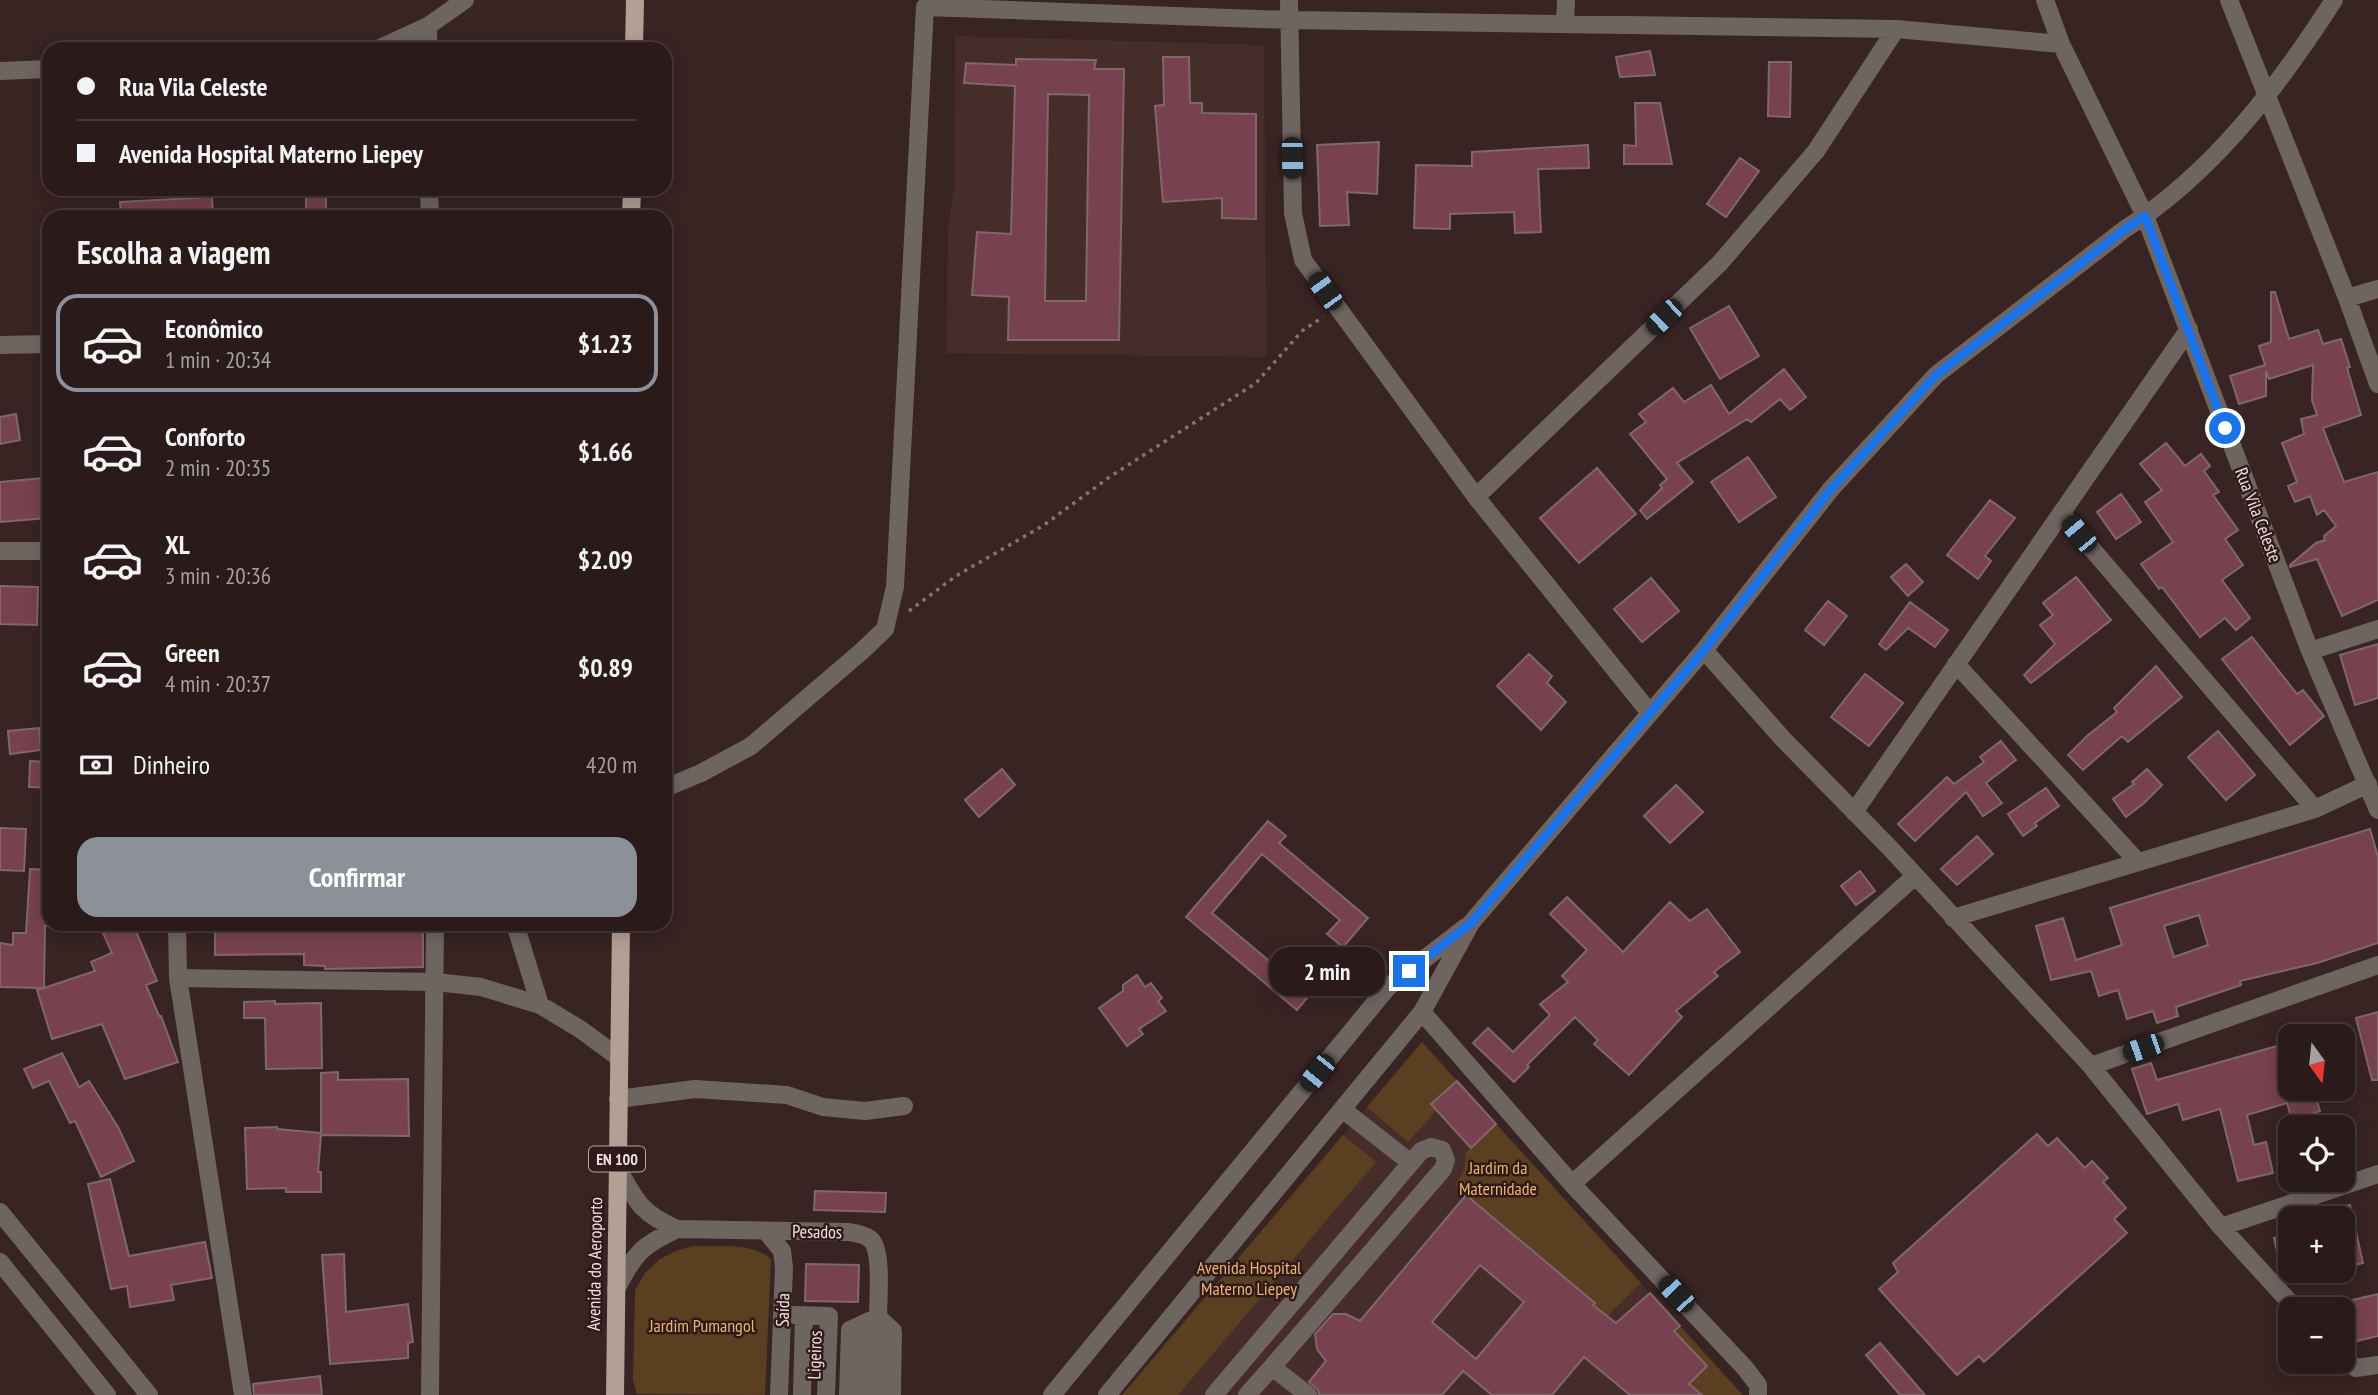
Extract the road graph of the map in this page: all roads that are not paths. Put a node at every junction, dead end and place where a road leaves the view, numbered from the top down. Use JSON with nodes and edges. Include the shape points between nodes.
{"nodes":[{"id":1,"x":466,"y":0,"type":"edge"},
{"id":2,"x":635,"y":0,"type":"edge"},
{"id":3,"x":1289,"y":0,"type":"edge"},
{"id":4,"x":1566,"y":0,"type":"edge"},
{"id":5,"x":2045,"y":0,"type":"edge"},
{"id":6,"x":2229,"y":0,"type":"edge"},
{"id":7,"x":2334,"y":0,"type":"edge"},
{"id":8,"x":1289,"y":20,"type":"junction"},
{"id":9,"x":1565,"y":23,"type":"junction"},
{"id":10,"x":428,"y":26,"type":"junction"},
{"id":11,"x":1896,"y":29,"type":"junction"},
{"id":12,"x":393,"y":42,"type":"edge"},
{"id":13,"x":428,"y":42,"type":"edge"},
{"id":14,"x":634,"y":42,"type":"edge"},
{"id":15,"x":2061,"y":44,"type":"junction"},
{"id":16,"x":42,"y":69,"type":"edge"},
{"id":17,"x":0,"y":71,"type":"edge"},
{"id":18,"x":2268,"y":94,"type":"junction"},
{"id":19,"x":2145,"y":216,"type":"junction"},
{"id":20,"x":2378,"y":289,"type":"edge"},
{"id":21,"x":2347,"y":298,"type":"junction"},
{"id":22,"x":2189,"y":329,"type":"junction"},
{"id":23,"x":42,"y":344,"type":"edge"},
{"id":24,"x":0,"y":345,"type":"edge"},
{"id":25,"x":2378,"y":384,"type":"edge"},
{"id":26,"x":1476,"y":497,"type":"junction"},
{"id":27,"x":2061,"y":513,"type":"junction"},
{"id":28,"x":0,"y":551,"type":"edge"},
{"id":29,"x":42,"y":551,"type":"edge"},
{"id":30,"x":2378,"y":629,"type":"edge"},
{"id":31,"x":1704,"y":650,"type":"junction"},
{"id":32,"x":2310,"y":652,"type":"junction"},
{"id":33,"x":1956,"y":664,"type":"junction"},
{"id":34,"x":1650,"y":713,"type":"junction"},
{"id":35,"x":2368,"y":784,"type":"junction"},
{"id":36,"x":672,"y":785,"type":"edge"},
{"id":37,"x":2315,"y":809,"type":"junction"},
{"id":38,"x":2378,"y":810,"type":"edge"},
{"id":39,"x":1854,"y":812,"type":"junction"},
{"id":40,"x":2137,"y":862,"type":"junction"},
{"id":41,"x":1915,"y":876,"type":"junction"},
{"id":42,"x":1952,"y":918,"type":"junction"},
{"id":43,"x":1471,"y":923,"type":"junction"},
{"id":44,"x":177,"y":931,"type":"edge"},
{"id":45,"x":435,"y":931,"type":"edge"},
{"id":46,"x":517,"y":931,"type":"edge"},
{"id":47,"x":621,"y":931,"type":"edge"},
{"id":48,"x":2378,"y":965,"type":"edge"},
{"id":49,"x":178,"y":978,"type":"junction"},
{"id":50,"x":436,"y":982,"type":"junction"},
{"id":51,"x":540,"y":1005,"type":"junction"},
{"id":52,"x":1422,"y":1012,"type":"junction"},
{"id":53,"x":618,"y":1057,"type":"junction"},
{"id":54,"x":2091,"y":1066,"type":"junction"},
{"id":55,"x":618,"y":1099,"type":"junction"},
{"id":56,"x":904,"y":1106,"type":"dead end"},
{"id":57,"x":1342,"y":1109,"type":"junction"},
{"id":58,"x":1411,"y":1163,"type":"junction"},
{"id":59,"x":617,"y":1167,"type":"junction"},
{"id":60,"x":2378,"y":1174,"type":"edge"},
{"id":61,"x":1572,"y":1184,"type":"junction"},
{"id":62,"x":0,"y":1212,"type":"edge"},
{"id":63,"x":2221,"y":1227,"type":"junction"},
{"id":64,"x":677,"y":1229,"type":"junction"},
{"id":65,"x":766,"y":1231,"type":"junction"},
{"id":66,"x":0,"y":1262,"type":"edge"},
{"id":67,"x":616,"y":1289,"type":"junction"},
{"id":68,"x":783,"y":1296,"type":"junction"},
{"id":69,"x":2285,"y":1297,"type":"edge"},
{"id":70,"x":811,"y":1315,"type":"junction"},
{"id":71,"x":871,"y":1320,"type":"junction"},
{"id":72,"x":2378,"y":1365,"type":"edge"},
{"id":73,"x":1272,"y":1367,"type":"junction"},
{"id":74,"x":2355,"y":1367,"type":"edge"},
{"id":75,"x":107,"y":1395,"type":"edge"},
{"id":76,"x":149,"y":1395,"type":"edge"},
{"id":77,"x":243,"y":1395,"type":"edge"},
{"id":78,"x":430,"y":1395,"type":"edge"},
{"id":79,"x":615,"y":1395,"type":"edge"},
{"id":80,"x":779,"y":1395,"type":"edge"},
{"id":81,"x":791,"y":1395,"type":"edge"},
{"id":82,"x":802,"y":1395,"type":"edge"},
{"id":83,"x":813,"y":1395,"type":"edge"},
{"id":84,"x":826,"y":1395,"type":"edge"},
{"id":85,"x":848,"y":1395,"type":"edge"},
{"id":86,"x":863,"y":1395,"type":"edge"},
{"id":87,"x":877,"y":1395,"type":"edge"},
{"id":88,"x":892,"y":1395,"type":"edge"},
{"id":89,"x":1052,"y":1395,"type":"edge"},
{"id":90,"x":1107,"y":1395,"type":"edge"},
{"id":91,"x":1214,"y":1395,"type":"edge"},
{"id":92,"x":1247,"y":1395,"type":"edge"},
{"id":93,"x":1308,"y":1395,"type":"edge"},
{"id":94,"x":1758,"y":1395,"type":"edge"}],
"edges":[{"from":1,"to":10,"type":"street"},
{"from":2,"to":14,"type":"main road"},
{"from":3,"to":8,"type":"street"},
{"from":4,"to":9,"type":"street"},
{"from":5,"to":15,"type":"street","name":"Rua Vila Celeste"},
{"from":6,"to":18,"type":"street"},
{"from":7,"to":18,"type":"street"},
{"from":8,"to":9,"type":"street"},
{"from":8,"to":26,"type":"street","via":[[1293,213],[1303,260]]},
{"from":8,"to":36,"type":"street","via":[[925,7],[895,587],[885,629],[751,746]]},
{"from":9,"to":11,"type":"street"},
{"from":10,"to":12,"type":"street"},
{"from":10,"to":13,"type":"street"},
{"from":11,"to":15,"type":"street"},
{"from":11,"to":26,"type":"street","via":[[1816,151],[1720,263]]},
{"from":15,"to":19,"type":"street","name":"Rua Vila Celeste"},
{"from":16,"to":17,"type":"street"},
{"from":18,"to":19,"type":"street","via":[[2208,163]]},
{"from":18,"to":21,"type":"street"},
{"from":19,"to":22,"type":"street","name":"Rua Vila Celeste"},
{"from":19,"to":31,"type":"street","via":[[1936,375],[1831,489]]},
{"from":20,"to":21,"type":"street"},
{"from":21,"to":25,"type":"street"},
{"from":22,"to":27,"type":"street"},
{"from":22,"to":32,"type":"street","name":"Rua Vila Celeste"},
{"from":23,"to":24,"type":"street"},
{"from":26,"to":34,"type":"street"},
{"from":27,"to":33,"type":"street"},
{"from":27,"to":37,"type":"street"},
{"from":28,"to":29,"type":"street"},
{"from":30,"to":32,"type":"street"},
{"from":31,"to":34,"type":"street"},
{"from":31,"to":39,"type":"street"},
{"from":32,"to":35,"type":"street","name":"Rua Vila Celeste"},
{"from":33,"to":39,"type":"street"},
{"from":33,"to":40,"type":"street"},
{"from":34,"to":43,"type":"street"},
{"from":35,"to":37,"type":"street"},
{"from":35,"to":38,"type":"street","name":"Rua Vila Celeste"},
{"from":37,"to":40,"type":"street"},
{"from":39,"to":41,"type":"street"},
{"from":40,"to":42,"type":"street"},
{"from":41,"to":42,"type":"street"},
{"from":41,"to":61,"type":"street"},
{"from":42,"to":54,"type":"street"},
{"from":43,"to":52,"type":"street"},
{"from":43,"to":89,"type":"street","via":[[1388,987]]},
{"from":44,"to":49,"type":"street"},
{"from":45,"to":50,"type":"street"},
{"from":46,"to":51,"type":"street"},
{"from":47,"to":53,"type":"main road","name":"Avenida do Aeroporto","number":"EN 100"},
{"from":48,"to":54,"type":"street"},
{"from":49,"to":50,"type":"street"},
{"from":49,"to":77,"type":"street"},
{"from":50,"to":51,"type":"street","via":[[481,987]]},
{"from":50,"to":78,"type":"street"},
{"from":51,"to":53,"type":"street"},
{"from":52,"to":57,"type":"street"},
{"from":52,"to":61,"type":"street"},
{"from":53,"to":55,"type":"main road","name":"Avenida do Aeroporto","number":"EN 100"},
{"from":54,"to":63,"type":"street"},
{"from":55,"to":56,"type":"street","via":[[695,1089],[786,1096],[823,1107],[865,1111]]},
{"from":55,"to":59,"type":"main road","name":"Avenida do Aeroporto","number":"EN 100"},
{"from":57,"to":58,"type":"street"},
{"from":57,"to":90,"type":"street"},
{"from":58,"to":73,"type":"street","via":[[1431,1147],[1442,1150],[1446,1160]]},
{"from":58,"to":91,"type":"street"},
{"from":59,"to":64,"type":"street","via":[[637,1204],[654,1220]]},
{"from":59,"to":67,"type":"main road","name":"Avenida do Aeroporto","number":"EN 100"},
{"from":60,"to":63,"type":"street"},
{"from":61,"to":94,"type":"street","via":[[1745,1368],[1758,1385]]},
{"from":62,"to":76,"type":"street"},
{"from":63,"to":69,"type":"street"},
{"from":64,"to":65,"type":"street"},
{"from":64,"to":67,"type":"street","via":[[636,1254]]},
{"from":65,"to":68,"type":"street","name":"Saída","via":[[782,1251]]},
{"from":65,"to":71,"type":"street","name":"Pesados","via":[[848,1232],[872,1240],[878,1250]]},
{"from":66,"to":75,"type":"street"},
{"from":67,"to":79,"type":"main road","name":"Avenida do Aeroporto","number":"EN 100"},
{"from":68,"to":70,"type":"street"},
{"from":68,"to":80,"type":"street","name":"Saída"},
{"from":70,"to":81,"type":"street","name":"Ligeiros"},
{"from":70,"to":82,"type":"street","name":"Ligeiros"},
{"from":70,"to":83,"type":"street","name":"Ligeiros"},
{"from":70,"to":84,"type":"street","name":"Ligeiros"},
{"from":71,"to":85,"type":"street","name":"Pesados","via":[[850,1330]]},
{"from":71,"to":86,"type":"street","name":"Pesados"},
{"from":71,"to":87,"type":"street","name":"Pesados"},
{"from":71,"to":88,"type":"street","name":"Pesados","via":[[892,1331]]},
{"from":72,"to":74,"type":"street"},
{"from":73,"to":92,"type":"street"},
{"from":73,"to":93,"type":"street"}]}
